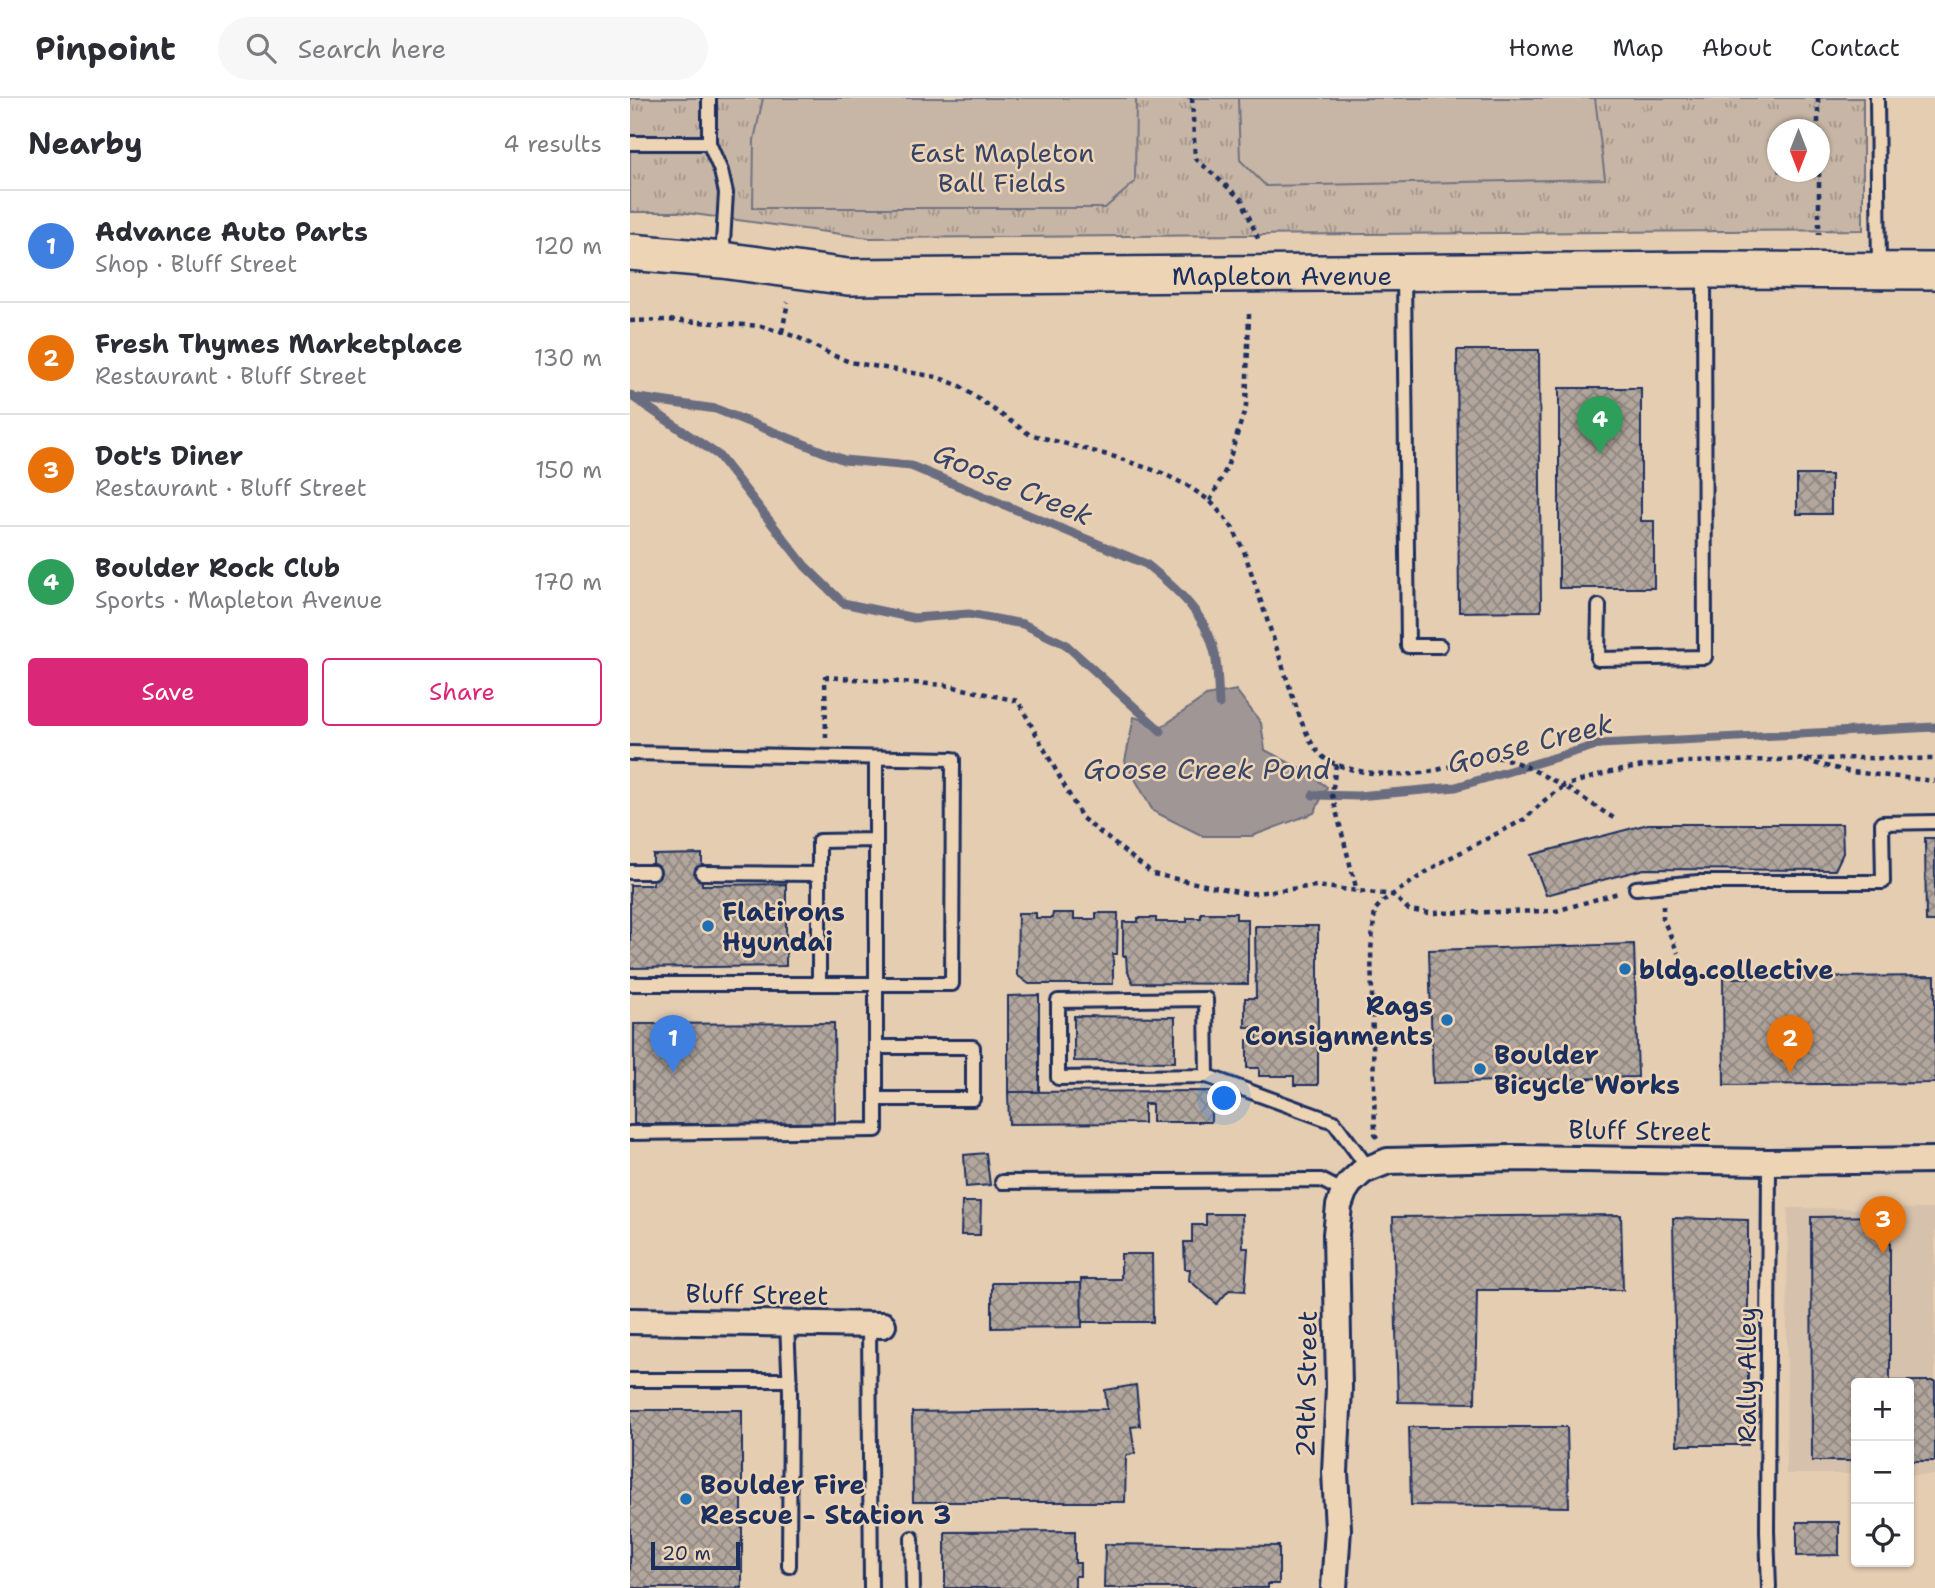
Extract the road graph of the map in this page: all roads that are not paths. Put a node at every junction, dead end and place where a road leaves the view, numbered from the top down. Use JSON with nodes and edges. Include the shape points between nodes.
{"nodes":[{"id":1,"x":709,"y":98,"type":"edge"},
{"id":2,"x":1877,"y":98,"type":"edge"},
{"id":3,"x":630,"y":143,"type":"edge"},
{"id":4,"x":709,"y":143,"type":"junction"},
{"id":5,"x":630,"y":252,"type":"edge"},
{"id":6,"x":722,"y":260,"type":"junction"},
{"id":7,"x":1704,"y":270,"type":"junction"},
{"id":8,"x":1879,"y":271,"type":"junction"},
{"id":9,"x":1935,"y":271,"type":"edge"},
{"id":10,"x":1404,"y":274,"type":"junction"},
{"id":11,"x":1599,"y":606,"type":"dead end"},
{"id":12,"x":1440,"y":646,"type":"dead end"},
{"id":13,"x":630,"y":753,"type":"edge"},
{"id":14,"x":876,"y":758,"type":"junction"},
{"id":15,"x":1935,"y":822,"type":"edge"},
{"id":16,"x":876,"y":840,"type":"junction"},
{"id":17,"x":630,"y":872,"type":"edge"},
{"id":18,"x":653,"y":872,"type":"dead end"},
{"id":19,"x":702,"y":873,"type":"dead end"},
{"id":20,"x":819,"y":874,"type":"junction"},
{"id":21,"x":1636,"y":888,"type":"road end"},
{"id":22,"x":630,"y":984,"type":"edge"},
{"id":23,"x":819,"y":984,"type":"junction"},
{"id":24,"x":876,"y":984,"type":"junction"},
{"id":25,"x":876,"y":1047,"type":"junction"},
{"id":26,"x":1207,"y":1076,"type":"junction"},
{"id":27,"x":876,"y":1099,"type":"junction"},
{"id":28,"x":630,"y":1133,"type":"edge"},
{"id":29,"x":1935,"y":1160,"type":"edge"},
{"id":30,"x":1769,"y":1162,"type":"junction"},
{"id":31,"x":1363,"y":1176,"type":"junction"},
{"id":32,"x":1002,"y":1182,"type":"dead end"},
{"id":33,"x":630,"y":1321,"type":"edge"},
{"id":34,"x":787,"y":1324,"type":"junction"},
{"id":35,"x":876,"y":1325,"type":"joint"},
{"id":36,"x":630,"y":1380,"type":"edge"},
{"id":37,"x":790,"y":1380,"type":"junction"},
{"id":38,"x":912,"y":1538,"type":"dead end"},
{"id":39,"x":789,"y":1566,"type":"dead end"},
{"id":40,"x":871,"y":1588,"type":"edge"},
{"id":41,"x":913,"y":1588,"type":"edge"},
{"id":42,"x":1334,"y":1588,"type":"edge"},
{"id":43,"x":1769,"y":1588,"type":"edge"}],
"edges":[{"from":1,"to":4,"type":"lane"},
{"from":2,"to":8,"type":"lane"},
{"from":3,"to":4,"type":"lane"},
{"from":4,"to":6,"type":"lane","via":[[726,193]]},
{"from":5,"to":6,"type":"street","name":"Mapleton Avenue"},
{"from":6,"to":10,"type":"street","name":"Mapleton Avenue","via":[[848,277]]},
{"from":7,"to":8,"type":"street","name":"Mapleton Avenue"},
{"from":7,"to":10,"type":"street","name":"Mapleton Avenue"},
{"from":7,"to":11,"type":"lane","via":[[1705,657],[1598,659]]},
{"from":8,"to":9,"type":"street","name":"Mapleton Avenue"},
{"from":10,"to":12,"type":"lane","via":[[1408,646]]},
{"from":13,"to":14,"type":"lane"},
{"from":14,"to":16,"type":"lane"},
{"from":14,"to":24,"type":"lane","via":[[953,759],[953,772],[951,984]]},
{"from":15,"to":21,"type":"lane","via":[[1882,823],[1883,882],[1698,882]]},
{"from":16,"to":20,"type":"lane","via":[[819,841]]},
{"from":16,"to":24,"type":"lane"},
{"from":17,"to":18,"type":"lane"},
{"from":19,"to":20,"type":"lane"},
{"from":20,"to":23,"type":"lane"},
{"from":22,"to":23,"type":"lane"},
{"from":23,"to":24,"type":"lane"},
{"from":24,"to":25,"type":"lane"},
{"from":25,"to":27,"type":"lane"},
{"from":25,"to":27,"type":"lane","via":[[973,1047],[973,1099]]},
{"from":26,"to":26,"type":"lane","via":[[1058,1078],[1058,1001],[1206,999]]},
{"from":26,"to":31,"type":"lane","via":[[1334,1122]]},
{"from":27,"to":28,"type":"lane","via":[[876,1130]]},
{"from":29,"to":30,"type":"street","name":"Bluff Street"},
{"from":30,"to":31,"type":"street","name":"Bluff Street","via":[[1519,1158]]},
{"from":30,"to":43,"type":"lane","name":"Rally Alley"},
{"from":31,"to":32,"type":"lane"},
{"from":31,"to":42,"type":"street","name":"29th Street","via":[[1339,1206],[1336,1234],[1339,1388]]},
{"from":33,"to":34,"type":"street","name":"Bluff Street"},
{"from":34,"to":35,"type":"street","name":"Bluff Street"},
{"from":34,"to":37,"type":"lane"},
{"from":35,"to":40,"type":"lane"},
{"from":36,"to":37,"type":"lane"},
{"from":37,"to":39,"type":"lane"},
{"from":38,"to":41,"type":"lane"}]}
